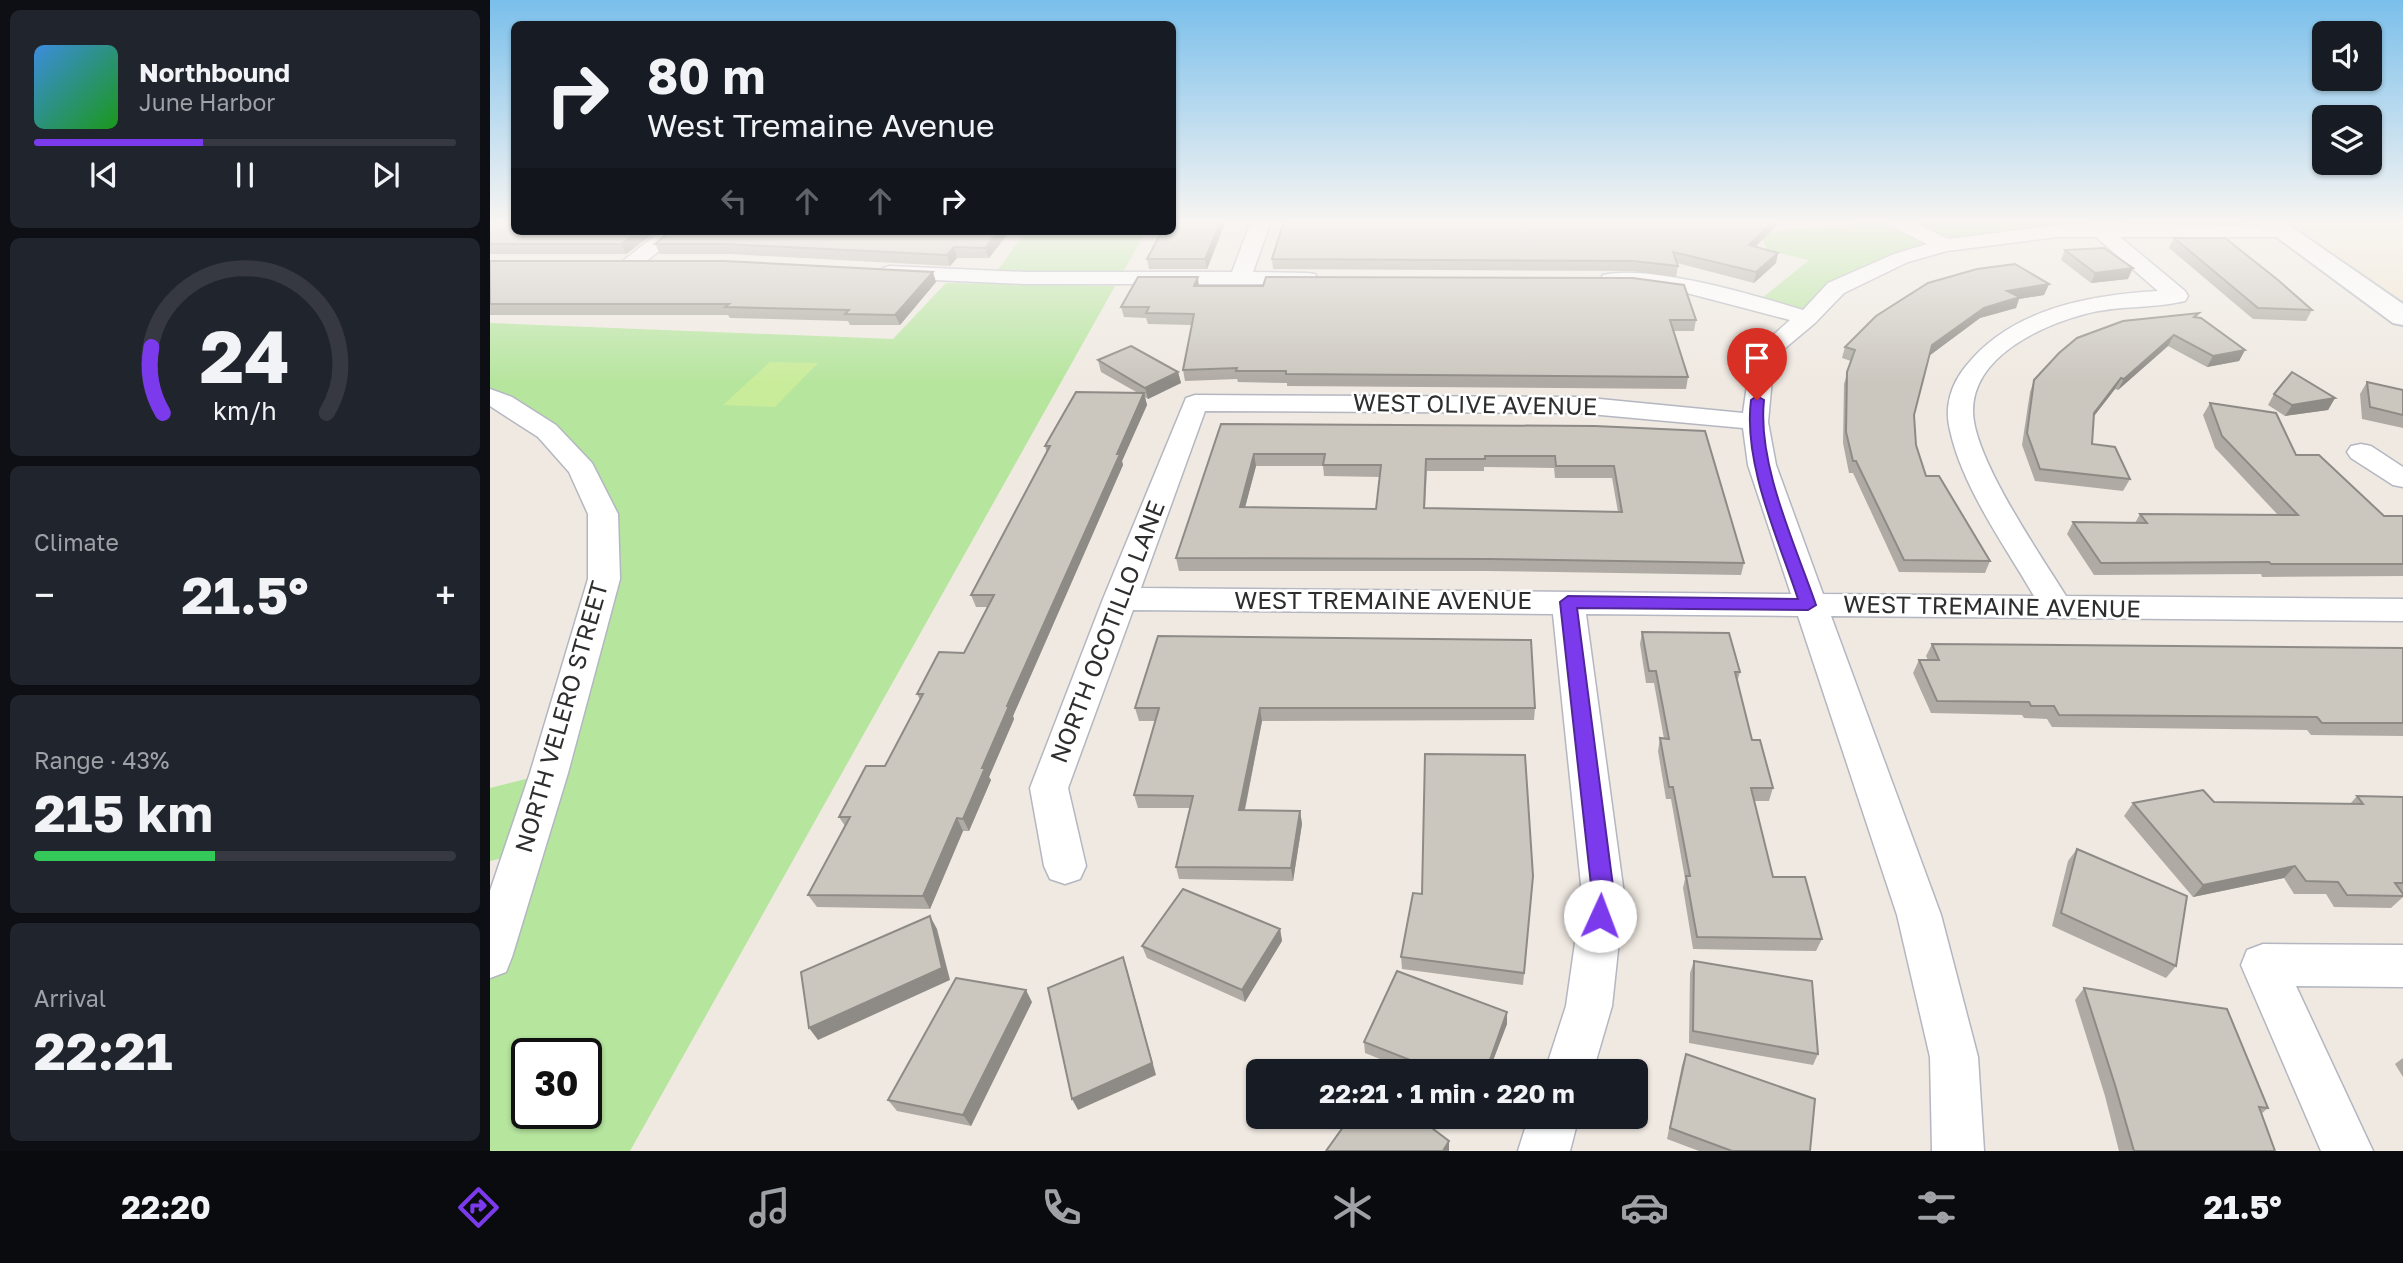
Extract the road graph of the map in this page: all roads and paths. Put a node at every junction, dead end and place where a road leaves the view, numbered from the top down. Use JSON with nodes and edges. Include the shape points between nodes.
{"nodes":[{"id":1,"x":945,"y":275,"type":"edge"},
{"id":2,"x":1242,"y":275,"type":"edge"},
{"id":3,"x":1862,"y":275,"type":"edge"},
{"id":4,"x":2152,"y":275,"type":"edge"},
{"id":5,"x":2343,"y":275,"type":"edge"},
{"id":6,"x":1240,"y":279,"type":"junction"},
{"id":7,"x":1324,"y":279,"type":"edge"},
{"id":8,"x":1590,"y":280,"type":"edge"},
{"id":9,"x":2403,"y":317,"type":"edge"},
{"id":10,"x":1807,"y":318,"type":"junction"},
{"id":11,"x":490,"y":397,"type":"edge"},
{"id":12,"x":1195,"y":403,"type":"joint"},
{"id":13,"x":1755,"y":422,"type":"junction"},
{"id":14,"x":2361,"y":452,"type":"dead end"},
{"id":15,"x":2403,"y":480,"type":"edge"},
{"id":16,"x":1119,"y":599,"type":"junction"},
{"id":17,"x":1568,"y":602,"type":"junction"},
{"id":18,"x":1808,"y":605,"type":"junction"},
{"id":19,"x":2057,"y":608,"type":"junction"},
{"id":20,"x":2403,"y":610,"type":"edge"},
{"id":21,"x":1065,"y":866,"type":"dead end"},
{"id":22,"x":490,"y":957,"type":"edge"},
{"id":23,"x":2403,"y":966,"type":"edge"},
{"id":24,"x":1573,"y":1059,"type":"edge"},
{"id":25,"x":1550,"y":1129,"type":"edge"},
{"id":26,"x":1544,"y":1151,"type":"edge"},
{"id":27,"x":1958,"y":1151,"type":"edge"},
{"id":28,"x":2347,"y":1151,"type":"edge"}],
"edges":[{"from":1,"to":6,"type":"street"},
{"from":2,"to":6,"type":"street"},
{"from":3,"to":10,"type":"street","via":[[1836,288]]},
{"from":4,"to":19,"type":"street","via":[[2177,296],[2075,309],[2030,326],[1989,353],[1968,380],[1960,413],[1971,458]]},
{"from":5,"to":9,"type":"street"},
{"from":6,"to":7,"type":"street"},
{"from":8,"to":10,"type":"street","via":[[1688,285]]},
{"from":10,"to":13,"type":"street","via":[[1773,346],[1760,378]]},
{"from":11,"to":22,"type":"street","name":"NORTH VELERO STREET","via":[[547,431],[582,469],[603,514],[604,579]]},
{"from":12,"to":13,"type":"street","name":"WEST OLIVE AVENUE","via":[[1579,405]]},
{"from":12,"to":16,"type":"street","name":"NORTH OCOTILLO LANE"},
{"from":13,"to":18,"type":"street","via":[[1762,465]]},
{"from":14,"to":15,"type":"street"},
{"from":16,"to":17,"type":"street","name":"WEST TREMAINE AVENUE"},
{"from":16,"to":21,"type":"street","name":"NORTH OCOTILLO LANE","via":[[1049,788]]},
{"from":17,"to":18,"type":"street","name":"WEST TREMAINE AVENUE"},
{"from":17,"to":24,"type":"street","via":[[1603,894],[1589,1006]]},
{"from":18,"to":19,"type":"street","name":"WEST TREMAINE AVENUE"},
{"from":18,"to":27,"type":"street","via":[[1919,915],[1954,1057]]},
{"from":19,"to":20,"type":"street","name":"WEST TREMAINE AVENUE"},
{"from":23,"to":28,"type":"street","via":[[2263,965]]},
{"from":25,"to":26,"type":"street"}]}
